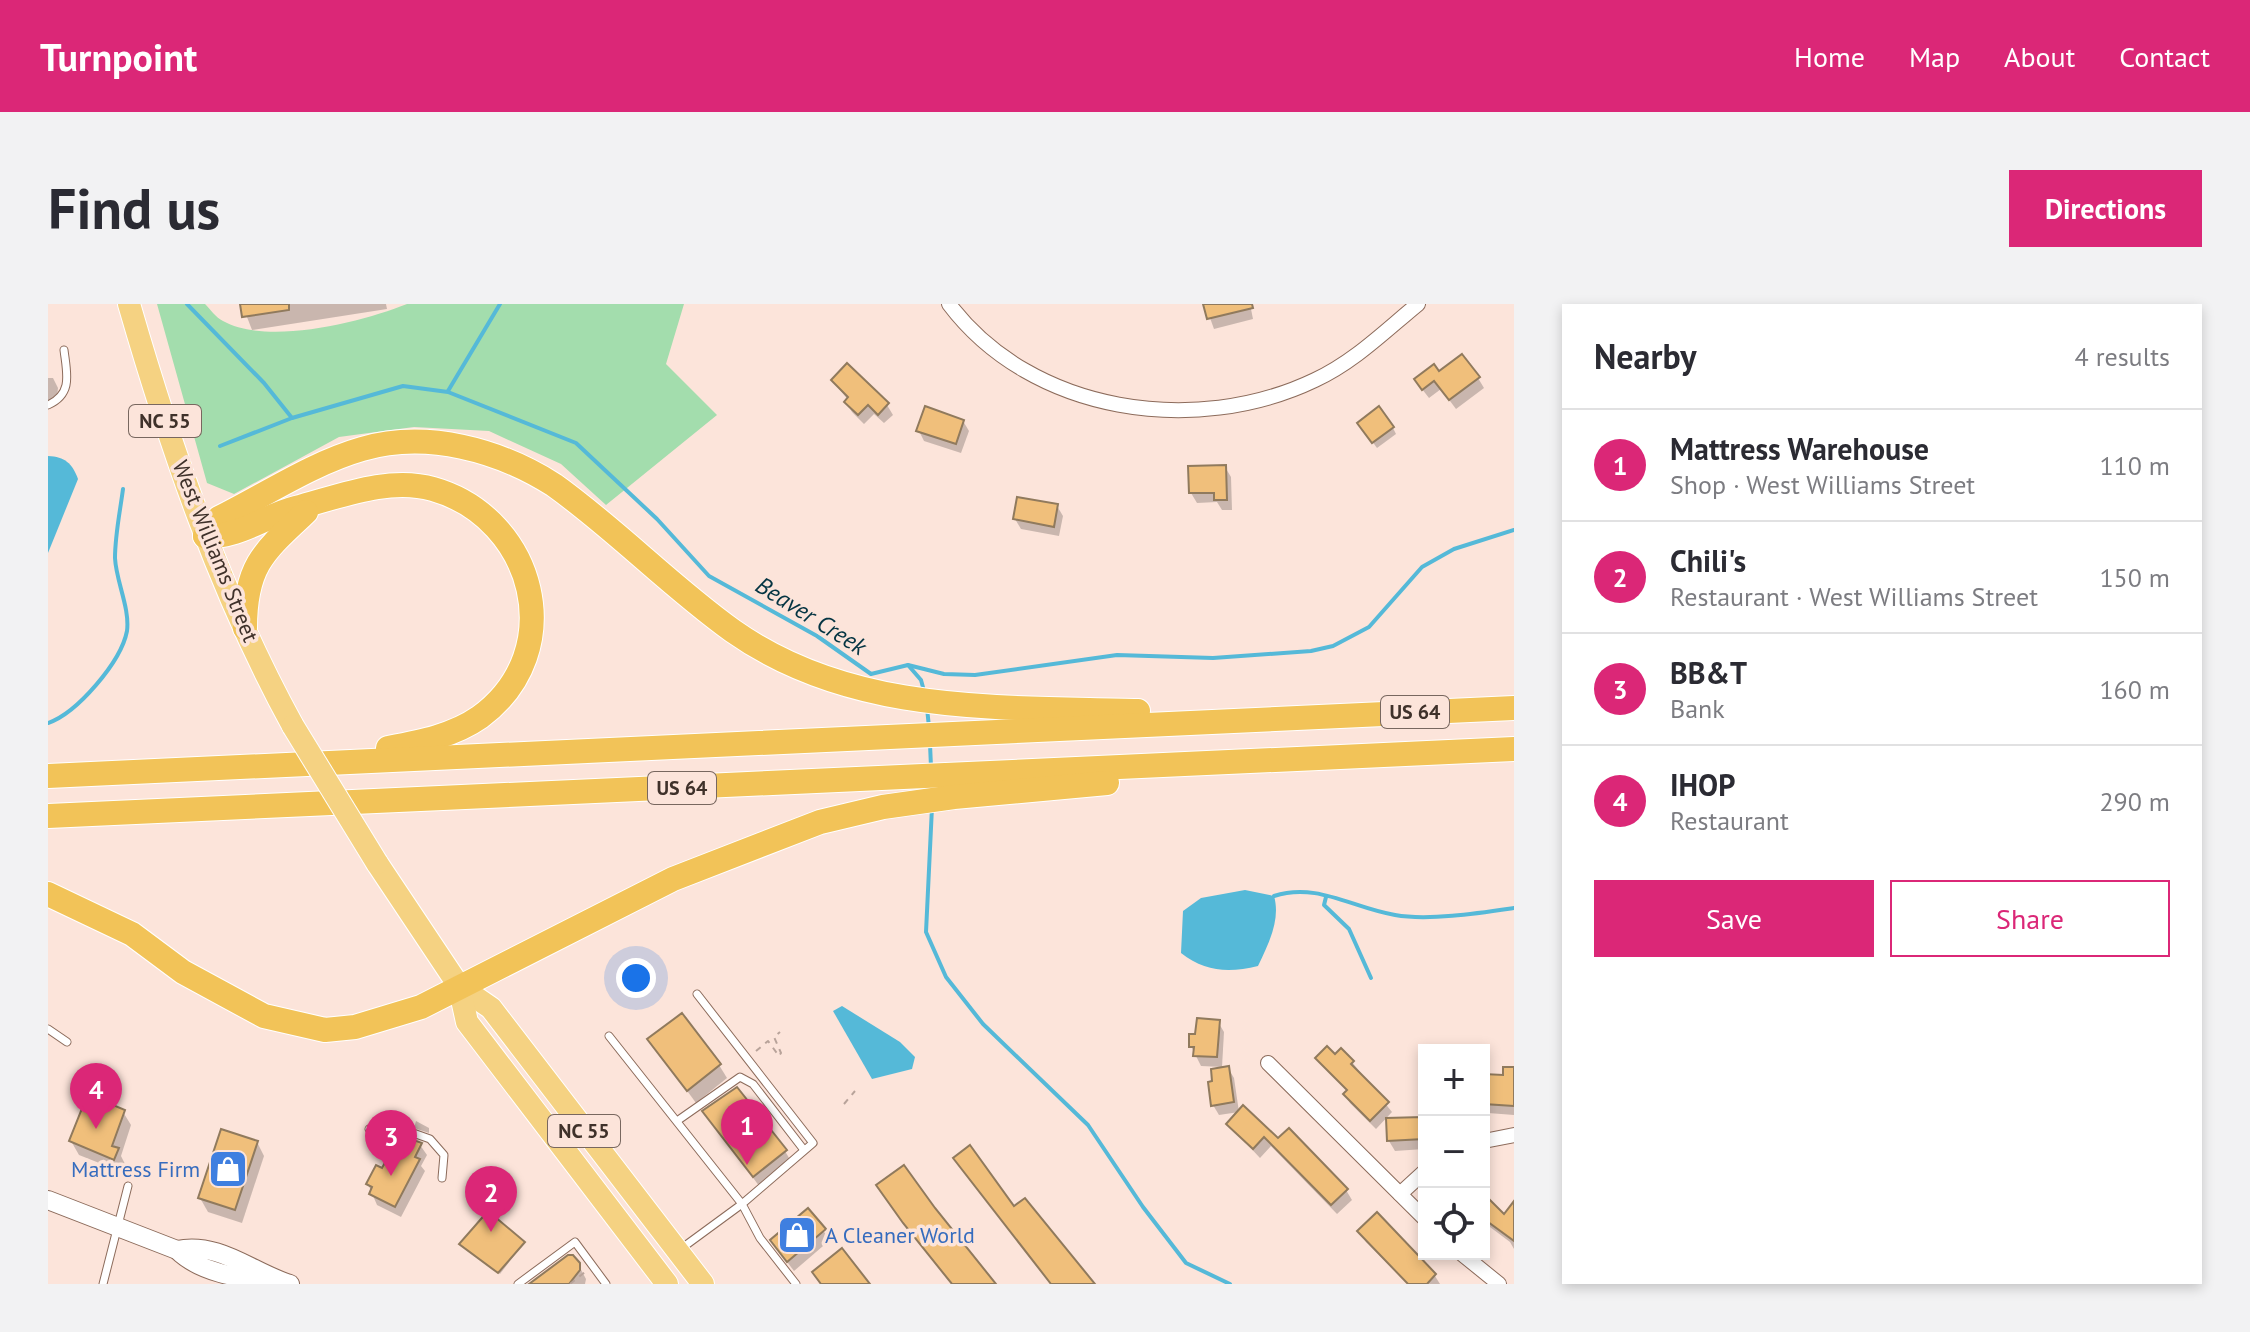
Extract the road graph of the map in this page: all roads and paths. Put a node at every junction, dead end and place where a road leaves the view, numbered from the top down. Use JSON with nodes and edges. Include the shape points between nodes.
{"nodes":[{"id":1,"x":129,"y":304,"type":"edge"},
{"id":2,"x":949,"y":304,"type":"edge"},
{"id":3,"x":1418,"y":304,"type":"edge"},
{"id":4,"x":64,"y":350,"type":"dead end"},
{"id":5,"x":48,"y":405,"type":"edge"},
{"id":6,"x":313,"y":506,"type":"junction"},
{"id":7,"x":205,"y":536,"type":"junction"},
{"id":8,"x":245,"y":628,"type":"junction"},
{"id":9,"x":1514,"y":708,"type":"edge"},
{"id":10,"x":1315,"y":717,"type":"junction"},
{"id":11,"x":1514,"y":749,"type":"edge"},
{"id":12,"x":1316,"y":758,"type":"junction"},
{"id":13,"x":289,"y":765,"type":"junction"},
{"id":14,"x":48,"y":776,"type":"edge"},
{"id":15,"x":48,"y":816,"type":"edge"},
{"id":16,"x":48,"y":894,"type":"edge"},
{"id":17,"x":459,"y":986,"type":"junction"},
{"id":18,"x":697,"y":994,"type":"dead end"},
{"id":19,"x":48,"y":1029,"type":"edge"},
{"id":20,"x":780,"y":1032,"type":"dead end"},
{"id":21,"x":609,"y":1036,"type":"dead end"},
{"id":22,"x":774,"y":1037,"type":"junction"},
{"id":23,"x":768,"y":1041,"type":"junction"},
{"id":24,"x":67,"y":1042,"type":"dead end"},
{"id":25,"x":755,"y":1051,"type":"dead end"},
{"id":26,"x":1268,"y":1063,"type":"dead end"},
{"id":27,"x":855,"y":1091,"type":"dead end"},
{"id":28,"x":844,"y":1104,"type":"dead end"},
{"id":29,"x":677,"y":1121,"type":"junction"},
{"id":30,"x":369,"y":1129,"type":"dead end"},
{"id":31,"x":1514,"y":1135,"type":"edge"},
{"id":32,"x":1490,"y":1140,"type":"edge"},
{"id":33,"x":804,"y":1150,"type":"junction"},
{"id":34,"x":442,"y":1178,"type":"dead end"},
{"id":35,"x":1418,"y":1178,"type":"edge"},
{"id":36,"x":128,"y":1186,"type":"dead end"},
{"id":37,"x":1400,"y":1194,"type":"junction"},
{"id":38,"x":48,"y":1200,"type":"edge"},
{"id":39,"x":742,"y":1204,"type":"junction"},
{"id":40,"x":1418,"y":1212,"type":"edge"},
{"id":41,"x":120,"y":1230,"type":"junction"},
{"id":42,"x":677,"y":1252,"type":"junction"},
{"id":43,"x":1469,"y":1260,"type":"edge"},
{"id":44,"x":589,"y":1269,"type":"dead end"},
{"id":45,"x":103,"y":1284,"type":"edge"},
{"id":46,"x":290,"y":1284,"type":"edge"},
{"id":47,"x":518,"y":1284,"type":"edge"},
{"id":48,"x":570,"y":1284,"type":"edge"},
{"id":49,"x":606,"y":1284,"type":"edge"},
{"id":50,"x":667,"y":1284,"type":"edge"},
{"id":51,"x":703,"y":1284,"type":"edge"},
{"id":52,"x":796,"y":1284,"type":"edge"},
{"id":53,"x":1499,"y":1284,"type":"edge"}],
"edges":[{"from":1,"to":7,"type":"main road","name":"West Williams Street","number":"NC 55"},
{"from":2,"to":3,"type":"street","via":[[990,346],[1065,388],[1118,405],[1186,412],[1241,404],[1317,379],[1362,351]]},
{"from":4,"to":5,"type":"lane","via":[[67,389],[61,400]]},
{"from":6,"to":7,"type":"highway","via":[[297,507],[225,537]]},
{"from":6,"to":8,"type":"highway","via":[[272,542],[261,559],[250,585]]},
{"from":6,"to":13,"type":"highway","via":[[355,492],[405,485],[430,488],[479,510],[515,550],[524,572],[532,611],[530,638],[521,667],[498,700],[451,733]]},
{"from":7,"to":8,"type":"main road","name":"West Williams Street","number":"NC 55"},
{"from":7,"to":10,"type":"highway","via":[[219,518],[363,448],[440,443],[472,448],[529,469],[554,485],[736,633],[775,656],[858,689],[961,705]]},
{"from":8,"to":17,"type":"main road","name":"West Williams Street","number":"NC 55","bridge":true,"via":[[281,703]]},
{"from":9,"to":10,"type":"highway","number":"US 64"},
{"from":10,"to":13,"type":"highway","number":"US 64"},
{"from":11,"to":12,"type":"highway","number":"US 64"},
{"from":12,"to":15,"type":"highway","number":"US 64"},
{"from":12,"to":17,"type":"highway","via":[[954,797],[820,822],[673,879]]},
{"from":13,"to":14,"type":"highway","number":"US 64"},
{"from":16,"to":17,"type":"highway","via":[[132,934],[235,1002],[293,1025],[355,1027],[421,1007]]},
{"from":17,"to":42,"type":"main road","number":"NC 55","via":[[491,1008]]},
{"from":17,"to":50,"type":"main road","number":"NC 55","via":[[467,1022]]},
{"from":18,"to":33,"type":"lane","via":[[813,1143]]},
{"from":19,"to":24,"type":"lane"},
{"from":20,"to":22,"type":"path"},
{"from":21,"to":29,"type":"lane"},
{"from":22,"to":23,"type":"path"},
{"from":22,"to":23,"type":"path","via":[[779,1056]]},
{"from":23,"to":25,"type":"path"},
{"from":26,"to":37,"type":"street"},
{"from":27,"to":28,"type":"path"},
{"from":29,"to":33,"type":"lane","via":[[740,1077],[753,1084]]},
{"from":29,"to":39,"type":"lane"},
{"from":30,"to":34,"type":"lane","via":[[385,1123],[430,1139],[444,1155]]},
{"from":31,"to":32,"type":"street"},
{"from":33,"to":39,"type":"lane"},
{"from":35,"to":37,"type":"street"},
{"from":36,"to":41,"type":"lane"},
{"from":37,"to":40,"type":"street"},
{"from":38,"to":41,"type":"street"},
{"from":39,"to":42,"type":"lane"},
{"from":39,"to":52,"type":"lane","via":[[760,1238]]},
{"from":41,"to":45,"type":"lane"},
{"from":41,"to":46,"type":"street","via":[[177,1250],[193,1247],[254,1265],[269,1278]]},
{"from":42,"to":51,"type":"main road","number":"NC 55"},
{"from":43,"to":53,"type":"street"},
{"from":44,"to":48,"type":"path"},
{"from":47,"to":49,"type":"lane","via":[[575,1242]]}]}
